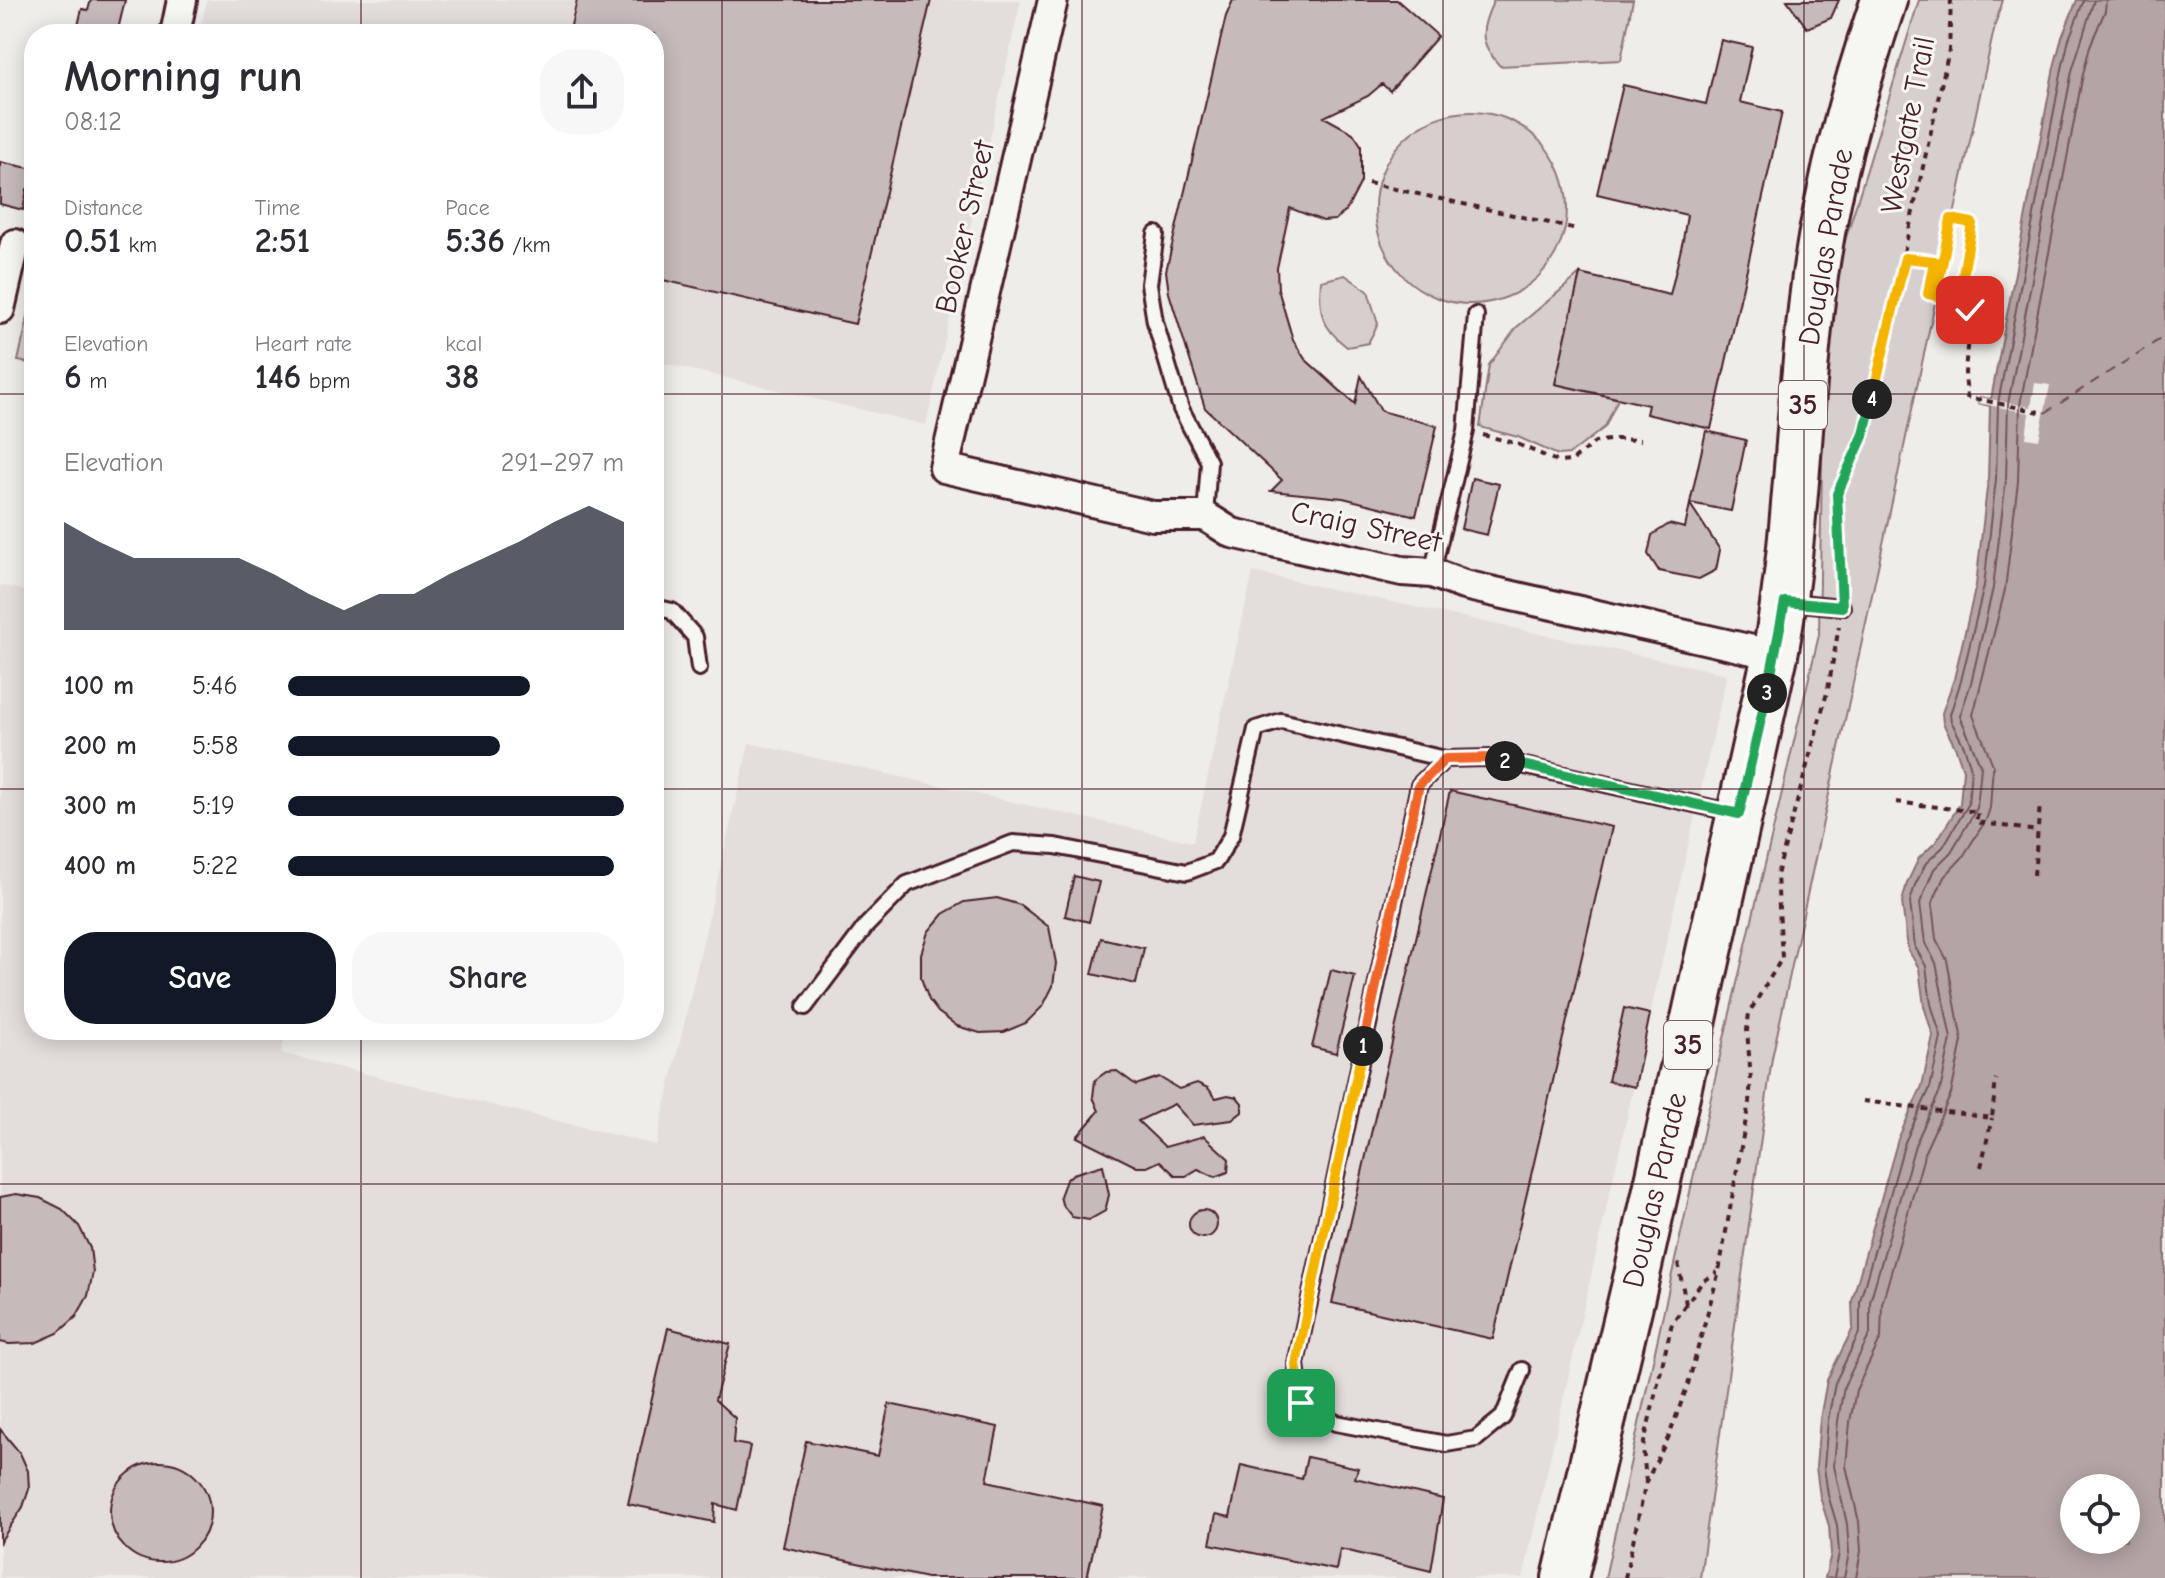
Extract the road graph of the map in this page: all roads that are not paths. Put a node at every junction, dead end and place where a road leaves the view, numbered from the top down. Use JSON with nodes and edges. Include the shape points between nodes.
{"nodes":[{"id":1,"x":182,"y":0,"type":"edge"},
{"id":2,"x":1053,"y":0,"type":"edge"},
{"id":3,"x":1884,"y":0,"type":"edge"},
{"id":4,"x":177,"y":24,"type":"edge"},
{"id":5,"x":1156,"y":234,"type":"dead end"},
{"id":6,"x":16,"y":244,"type":"edge"},
{"id":7,"x":0,"y":309,"type":"edge"},
{"id":8,"x":1476,"y":315,"type":"dead end"},
{"id":9,"x":944,"y":468,"type":"joint"},
{"id":10,"x":1205,"y":516,"type":"junction"},
{"id":11,"x":1432,"y":573,"type":"junction"},
{"id":12,"x":1785,"y":602,"type":"junction"},
{"id":13,"x":1842,"y":607,"type":"road end"},
{"id":14,"x":664,"y":609,"type":"edge"},
{"id":15,"x":1775,"y":655,"type":"junction"},
{"id":16,"x":699,"y":668,"type":"dead end"},
{"id":17,"x":1445,"y":759,"type":"junction"},
{"id":18,"x":1739,"y":814,"type":"junction"},
{"id":19,"x":805,"y":1007,"type":"dead end"},
{"id":20,"x":1522,"y":1370,"type":"dead end"},
{"id":21,"x":1565,"y":1578,"type":"edge"}],
"edges":[{"from":1,"to":4,"type":"street"},
{"from":2,"to":9,"type":"street","name":"Booker Street"},
{"from":3,"to":12,"type":"main road","name":"Douglas Parade","number":"35","via":[[1837,168],[1815,275]]},
{"from":5,"to":10,"type":"lane","via":[[1149,284],[1155,322],[1181,409],[1209,462]]},
{"from":6,"to":7,"type":"street"},
{"from":8,"to":11,"type":"lane","via":[[1466,431]]},
{"from":9,"to":10,"type":"street","name":"Craig Street","via":[[1153,516]]},
{"from":10,"to":11,"type":"street","name":"Craig Street","via":[[1232,533]]},
{"from":11,"to":15,"type":"street","name":"Craig Street","via":[[1464,585]]},
{"from":12,"to":13,"type":"lane"},
{"from":12,"to":15,"type":"main road","name":"Douglas Parade","number":"35"},
{"from":14,"to":16,"type":"lane","via":[[672,611],[695,637]]},
{"from":15,"to":18,"type":"main road","name":"Douglas Parade","number":"35"},
{"from":17,"to":18,"type":"lane","via":[[1490,758]]},
{"from":17,"to":19,"type":"lane","via":[[1281,721],[1256,729],[1231,836],[1216,861],[1187,872],[1013,843],[907,884],[866,926]]},
{"from":17,"to":20,"type":"lane","via":[[1419,785],[1296,1364],[1301,1403],[1336,1423],[1446,1444],[1476,1439],[1503,1417]]},
{"from":18,"to":21,"type":"main road","name":"Douglas Parade","number":"35"}]}
